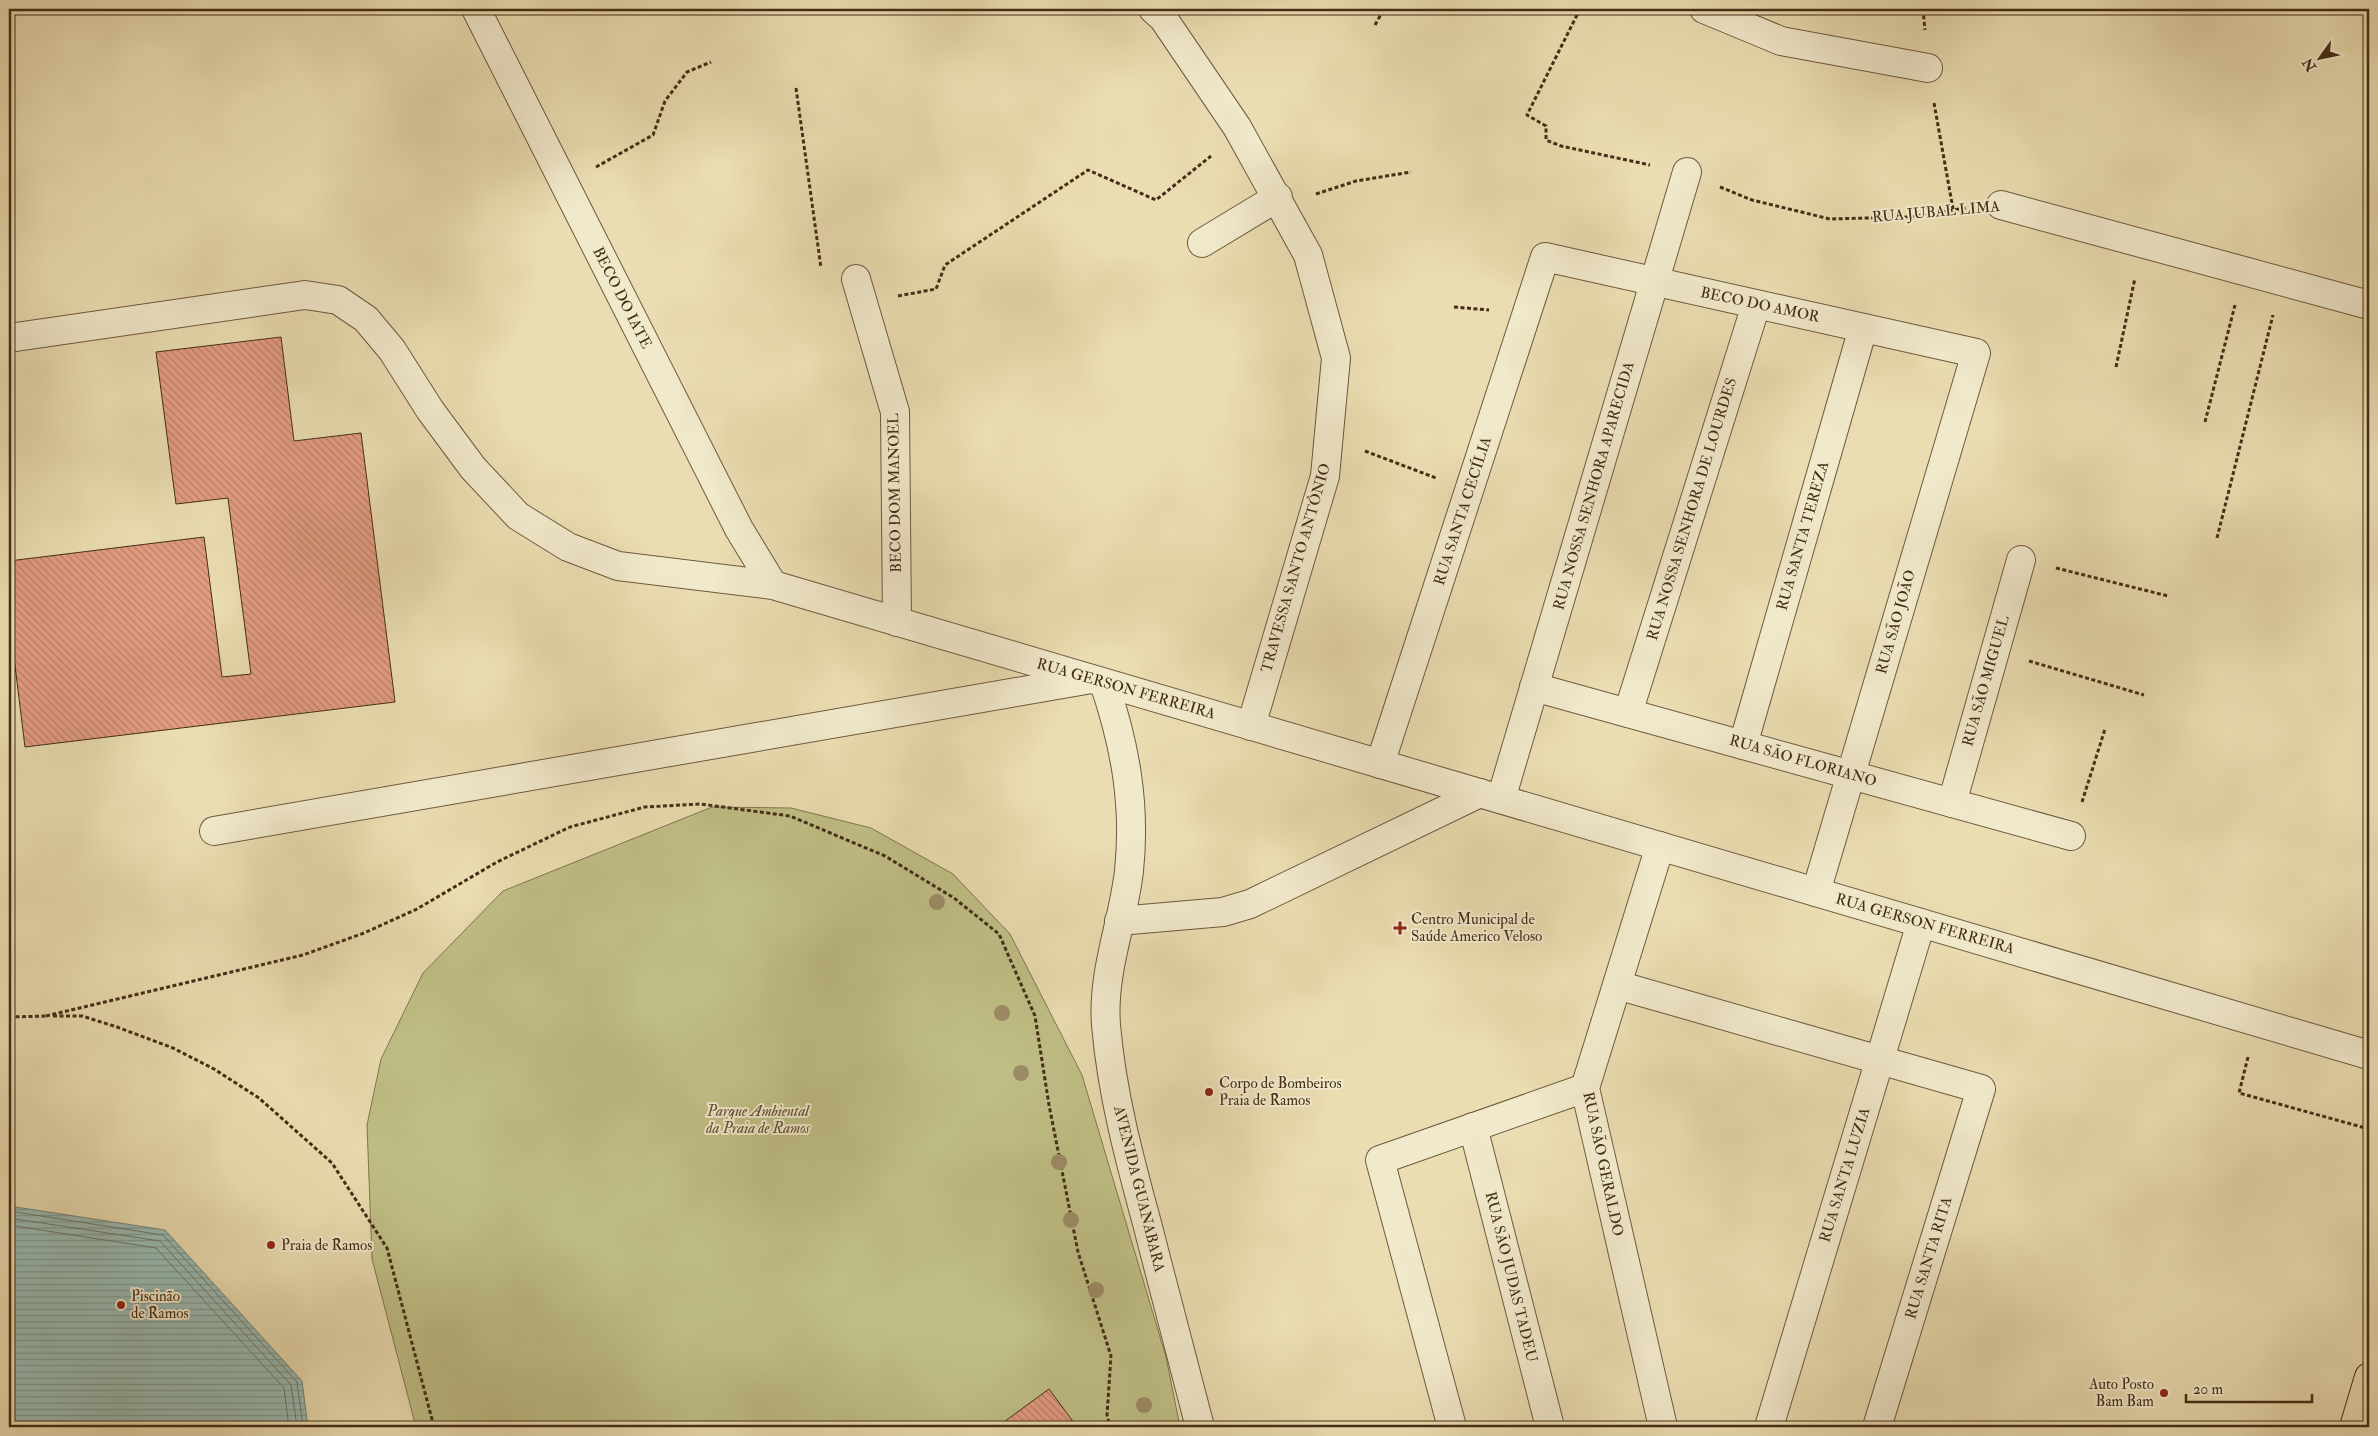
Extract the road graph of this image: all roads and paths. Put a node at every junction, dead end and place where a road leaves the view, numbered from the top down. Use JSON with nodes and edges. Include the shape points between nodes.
{"nodes":[{"id":1,"x":476,"y":9,"type":"edge"},
{"id":2,"x":1153,"y":9,"type":"edge"},
{"id":3,"x":1384,"y":9,"type":"edge"},
{"id":4,"x":1580,"y":9,"type":"edge"},
{"id":5,"x":1704,"y":9,"type":"edge"},
{"id":6,"x":1923,"y":9,"type":"edge"},
{"id":7,"x":1375,"y":25,"type":"dead end"},
{"id":8,"x":711,"y":62,"type":"dead end"},
{"id":9,"x":1928,"y":68,"type":"junction"},
{"id":10,"x":796,"y":88,"type":"dead end"},
{"id":11,"x":1240,"y":133,"type":"junction"},
{"id":12,"x":1411,"y":172,"type":"dead end"},
{"id":13,"x":1687,"y":172,"type":"junction"},
{"id":14,"x":565,"y":184,"type":"junction"},
{"id":15,"x":1280,"y":201,"type":"junction"},
{"id":16,"x":2001,"y":205,"type":"joint"},
{"id":17,"x":1953,"y":209,"type":"junction"},
{"id":18,"x":1202,"y":243,"type":"dead end"},
{"id":19,"x":2143,"y":244,"type":"junction"},
{"id":20,"x":1545,"y":257,"type":"joint"},
{"id":21,"x":2244,"y":270,"type":"junction"},
{"id":22,"x":2282,"y":281,"type":"junction"},
{"id":23,"x":1654,"y":282,"type":"junction"},
{"id":24,"x":859,"y":291,"type":"junction"},
{"id":25,"x":2369,"y":304,"type":"edge"},
{"id":26,"x":1756,"y":305,"type":"junction"},
{"id":27,"x":1863,"y":328,"type":"junction"},
{"id":28,"x":9,"y":338,"type":"edge"},
{"id":29,"x":1976,"y":353,"type":"joint"},
{"id":30,"x":2116,"y":367,"type":"dead end"},
{"id":31,"x":2205,"y":422,"type":"dead end"},
{"id":32,"x":1329,"y":438,"type":"junction"},
{"id":33,"x":1470,"y":490,"type":"junction"},
{"id":34,"x":2217,"y":538,"type":"dead end"},
{"id":35,"x":2021,"y":560,"type":"joint"},
{"id":36,"x":773,"y":585,"type":"junction"},
{"id":37,"x":2168,"y":596,"type":"dead end"},
{"id":38,"x":897,"y":622,"type":"junction"},
{"id":39,"x":1995,"y":651,"type":"junction"},
{"id":40,"x":1098,"y":681,"type":"junction"},
{"id":41,"x":1534,"y":687,"type":"junction"},
{"id":42,"x":2144,"y":695,"type":"dead end"},
{"id":43,"x":1628,"y":713,"type":"junction"},
{"id":44,"x":1251,"y":726,"type":"junction"},
{"id":45,"x":2105,"y":728,"type":"dead end"},
{"id":46,"x":1743,"y":745,"type":"junction"},
{"id":47,"x":1380,"y":764,"type":"junction"},
{"id":48,"x":1851,"y":775,"type":"junction"},
{"id":49,"x":1491,"y":796,"type":"junction"},
{"id":50,"x":1952,"y":803,"type":"junction"},
{"id":51,"x":214,"y":831,"type":"dead end"},
{"id":52,"x":2071,"y":836,"type":"joint"},
{"id":53,"x":1660,"y":846,"type":"junction"},
{"id":54,"x":1816,"y":892,"type":"junction"},
{"id":55,"x":1120,"y":921,"type":"junction"},
{"id":56,"x":1921,"y":923,"type":"junction"},
{"id":57,"x":1616,"y":985,"type":"junction"},
{"id":58,"x":46,"y":1016,"type":"junction"},
{"id":59,"x":9,"y":1017,"type":"edge"},
{"id":60,"x":2250,"y":1051,"type":"dead end"},
{"id":61,"x":2369,"y":1055,"type":"edge"},
{"id":62,"x":1880,"y":1060,"type":"junction"},
{"id":63,"x":1585,"y":1088,"type":"junction"},
{"id":64,"x":1473,"y":1127,"type":"junction"},
{"id":65,"x":2369,"y":1129,"type":"edge"},
{"id":66,"x":2369,"y":1377,"type":"edge"},
{"id":67,"x":434,"y":1427,"type":"edge"},
{"id":68,"x":1110,"y":1427,"type":"edge"},
{"id":69,"x":1200,"y":1427,"type":"edge"},
{"id":70,"x":1452,"y":1427,"type":"edge"},
{"id":71,"x":1550,"y":1427,"type":"edge"},
{"id":72,"x":1662,"y":1427,"type":"edge"},
{"id":73,"x":1769,"y":1427,"type":"edge"},
{"id":74,"x":1877,"y":1427,"type":"edge"},
{"id":75,"x":2354,"y":1427,"type":"edge"}],
"edges":[{"from":1,"to":14,"type":"street","name":"BECO DO IATE"},
{"from":2,"to":11,"type":"street","name":"TRAVESSA SANTO ANTÔNIO","via":[[1163,18]]},
{"from":3,"to":7,"type":"path"},
{"from":4,"to":13,"type":"path","name":"RUA JUBAL LIMA","via":[[1527,115],[1546,126],[1546,140],[1561,146]]},
{"from":5,"to":9,"type":"street","via":[[1781,41]]},
{"from":6,"to":9,"type":"path"},
{"from":8,"to":14,"type":"path","via":[[688,72],[665,101],[653,135]]},
{"from":9,"to":17,"type":"path"},
{"from":10,"to":24,"type":"path","via":[[822,281]]},
{"from":11,"to":15,"type":"street","name":"TRAVESSA SANTO ANTÔNIO"},
{"from":11,"to":24,"type":"path","via":[[1156,200],[1088,170],[945,265],[936,289]]},
{"from":12,"to":15,"type":"path","via":[[1356,181]]},
{"from":13,"to":17,"type":"path","name":"RUA JUBAL LIMA","via":[[1752,200],[1830,219],[1909,217]]},
{"from":13,"to":23,"type":"street","name":"RUA NOSSA SENHORA APARECIDA"},
{"from":14,"to":36,"type":"street","name":"BECO DO IATE","via":[[739,529]]},
{"from":15,"to":18,"type":"street"},
{"from":15,"to":32,"type":"street","name":"TRAVESSA SANTO ANTÔNIO","via":[[1308,255],[1336,358]]},
{"from":16,"to":17,"type":"path","name":"RUA JUBAL LIMA"},
{"from":16,"to":19,"type":"street","name":"RUA JUBAL LIMA"},
{"from":19,"to":21,"type":"street","name":"RUA JUBAL LIMA"},
{"from":19,"to":30,"type":"path"},
{"from":20,"to":23,"type":"street","name":"BECO DO AMOR"},
{"from":20,"to":33,"type":"street","name":"RUA SANTA CECÍLIA"},
{"from":21,"to":22,"type":"street","name":"RUA JUBAL LIMA"},
{"from":21,"to":31,"type":"path"},
{"from":22,"to":25,"type":"street","name":"RUA JUBAL LIMA"},
{"from":22,"to":34,"type":"path"},
{"from":23,"to":26,"type":"street","name":"BECO DO AMOR"},
{"from":23,"to":41,"type":"street","name":"RUA NOSSA SENHORA APARECIDA"},
{"from":24,"to":38,"type":"street","name":"BECO DOM MANOEL","via":[[895,412]]},
{"from":26,"to":27,"type":"street","name":"BECO DO AMOR"},
{"from":26,"to":43,"type":"street","name":"RUA NOSSA SENHORA DE LOURDES"},
{"from":27,"to":29,"type":"street","name":"BECO DO AMOR"},
{"from":27,"to":46,"type":"street","name":"RUA SANTA TEREZA"},
{"from":28,"to":36,"type":"street","name":"RUA GERSON FERREIRA","via":[[305,294],[338,300],[366,319],[387,344],[473,468],[518,516],[568,547],[618,566]]},
{"from":29,"to":48,"type":"street","name":"RUA SÃO JOÃO"},
{"from":32,"to":33,"type":"path"},
{"from":32,"to":44,"type":"street","name":"TRAVESSA SANTO ANTÔNIO","via":[[1324,476]]},
{"from":33,"to":47,"type":"street","name":"RUA SANTA CECÍLIA"},
{"from":35,"to":37,"type":"path"},
{"from":35,"to":39,"type":"street","name":"RUA SÃO MIGUEL"},
{"from":36,"to":38,"type":"street","name":"RUA GERSON FERREIRA"},
{"from":38,"to":40,"type":"street","name":"RUA GERSON FERREIRA"},
{"from":39,"to":42,"type":"path"},
{"from":39,"to":50,"type":"street","name":"RUA SÃO MIGUEL"},
{"from":40,"to":44,"type":"street","name":"RUA GERSON FERREIRA"},
{"from":40,"to":51,"type":"street"},
{"from":40,"to":55,"type":"street","name":"AVENIDA GUANABARA","via":[[1120,728],[1128,770],[1132,821],[1129,871]]},
{"from":41,"to":43,"type":"street","name":"RUA SÃO FLORIANO"},
{"from":41,"to":49,"type":"street","name":"RUA NOSSA SENHORA APARECIDA"},
{"from":43,"to":46,"type":"street","name":"RUA SÃO FLORIANO"},
{"from":44,"to":47,"type":"street","name":"RUA GERSON FERREIRA"},
{"from":45,"to":52,"type":"path"},
{"from":46,"to":48,"type":"street","name":"RUA SÃO FLORIANO"},
{"from":47,"to":49,"type":"street","name":"RUA GERSON FERREIRA"},
{"from":48,"to":50,"type":"street","name":"RUA SÃO FLORIANO"},
{"from":48,"to":54,"type":"street","name":"RUA SÃO JOÃO"},
{"from":49,"to":53,"type":"street","name":"RUA GERSON FERREIRA"},
{"from":49,"to":55,"type":"street","via":[[1250,904],[1223,912]]},
{"from":50,"to":52,"type":"street","name":"RUA SÃO FLORIANO"},
{"from":53,"to":54,"type":"street","name":"RUA GERSON FERREIRA"},
{"from":53,"to":57,"type":"street","name":"RUA SÃO GERALDO"},
{"from":54,"to":56,"type":"street","name":"RUA GERSON FERREIRA"},
{"from":55,"to":69,"type":"street","name":"AVENIDA GUANABARA","via":[[1108,976],[1106,1024],[1119,1118]]},
{"from":56,"to":61,"type":"street","name":"RUA GERSON FERREIRA"},
{"from":56,"to":62,"type":"street","name":"RUA SANTA LUZIA"},
{"from":57,"to":62,"type":"street"},
{"from":57,"to":63,"type":"street","name":"RUA SÃO GERALDO"},
{"from":58,"to":59,"type":"path"},
{"from":58,"to":67,"type":"path","via":[[82,1016],[173,1048],[259,1098],[332,1163],[387,1248]]},
{"from":58,"to":68,"type":"path","via":[[303,955],[417,909],[497,862],[570,827],[617,814],[645,807],[700,804],[790,816],[885,856],[954,898],[999,934],[1035,1016],[1078,1252],[1111,1356],[1107,1414]]},
{"from":60,"to":65,"type":"path","via":[[2239,1093]]},
{"from":62,"to":73,"type":"street","name":"RUA SANTA LUZIA"},
{"from":62,"to":74,"type":"street","name":"RUA SANTA RITA","via":[[1981,1089]]},
{"from":63,"to":64,"type":"street"},
{"from":63,"to":72,"type":"street","name":"RUA SÃO GERALDO"},
{"from":64,"to":70,"type":"street","via":[[1380,1160]]},
{"from":64,"to":71,"type":"street","name":"RUA SÃO JUDAS TADEU"},
{"from":66,"to":75,"type":"highway"}]}
